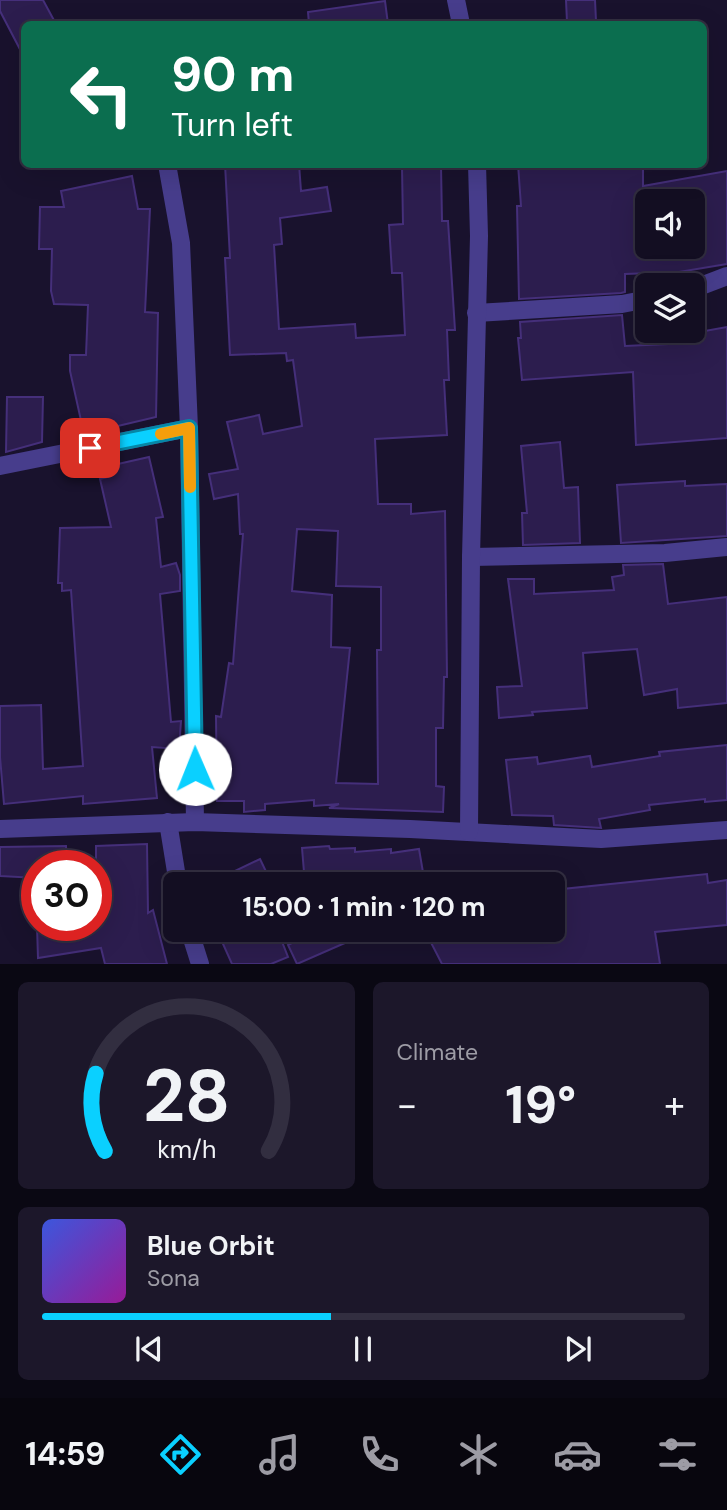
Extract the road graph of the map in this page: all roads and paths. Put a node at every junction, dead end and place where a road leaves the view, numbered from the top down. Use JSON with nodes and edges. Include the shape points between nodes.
{"nodes":[{"id":1,"x":456,"y":0,"type":"edge"},
{"id":2,"x":460,"y":21,"type":"edge"},
{"id":3,"x":168,"y":168,"type":"edge"},
{"id":4,"x":477,"y":168,"type":"edge"},
{"id":5,"x":727,"y":276,"type":"edge"},
{"id":6,"x":705,"y":284,"type":"edge"},
{"id":7,"x":635,"y":302,"type":"edge"},
{"id":8,"x":476,"y":313,"type":"junction"},
{"id":9,"x":189,"y":428,"type":"junction"},
{"id":10,"x":0,"y":466,"type":"edge"},
{"id":11,"x":727,"y":547,"type":"edge"},
{"id":12,"x":471,"y":557,"type":"junction"},
{"id":13,"x":168,"y":822,"type":"junction"},
{"id":14,"x":195,"y":822,"type":"junction"},
{"id":15,"x":0,"y":829,"type":"edge"},
{"id":16,"x":727,"y":831,"type":"edge"},
{"id":17,"x":469,"y":832,"type":"junction"},
{"id":18,"x":176,"y":872,"type":"edge"},
{"id":19,"x":193,"y":942,"type":"edge"},
{"id":20,"x":200,"y":964,"type":"edge"}],
"edges":[{"from":1,"to":2,"type":"street"},
{"from":3,"to":9,"type":"street","via":[[181,243]]},
{"from":4,"to":8,"type":"street"},
{"from":5,"to":6,"type":"street"},
{"from":7,"to":8,"type":"street"},
{"from":8,"to":12,"type":"street"},
{"from":9,"to":10,"type":"street"},
{"from":9,"to":14,"type":"street"},
{"from":11,"to":12,"type":"street","via":[[665,553]]},
{"from":12,"to":17,"type":"street"},
{"from":13,"to":14,"type":"street"},
{"from":13,"to":15,"type":"street"},
{"from":13,"to":18,"type":"street"},
{"from":14,"to":17,"type":"street"},
{"from":16,"to":17,"type":"street","via":[[601,839]]},
{"from":19,"to":20,"type":"street"}]}
